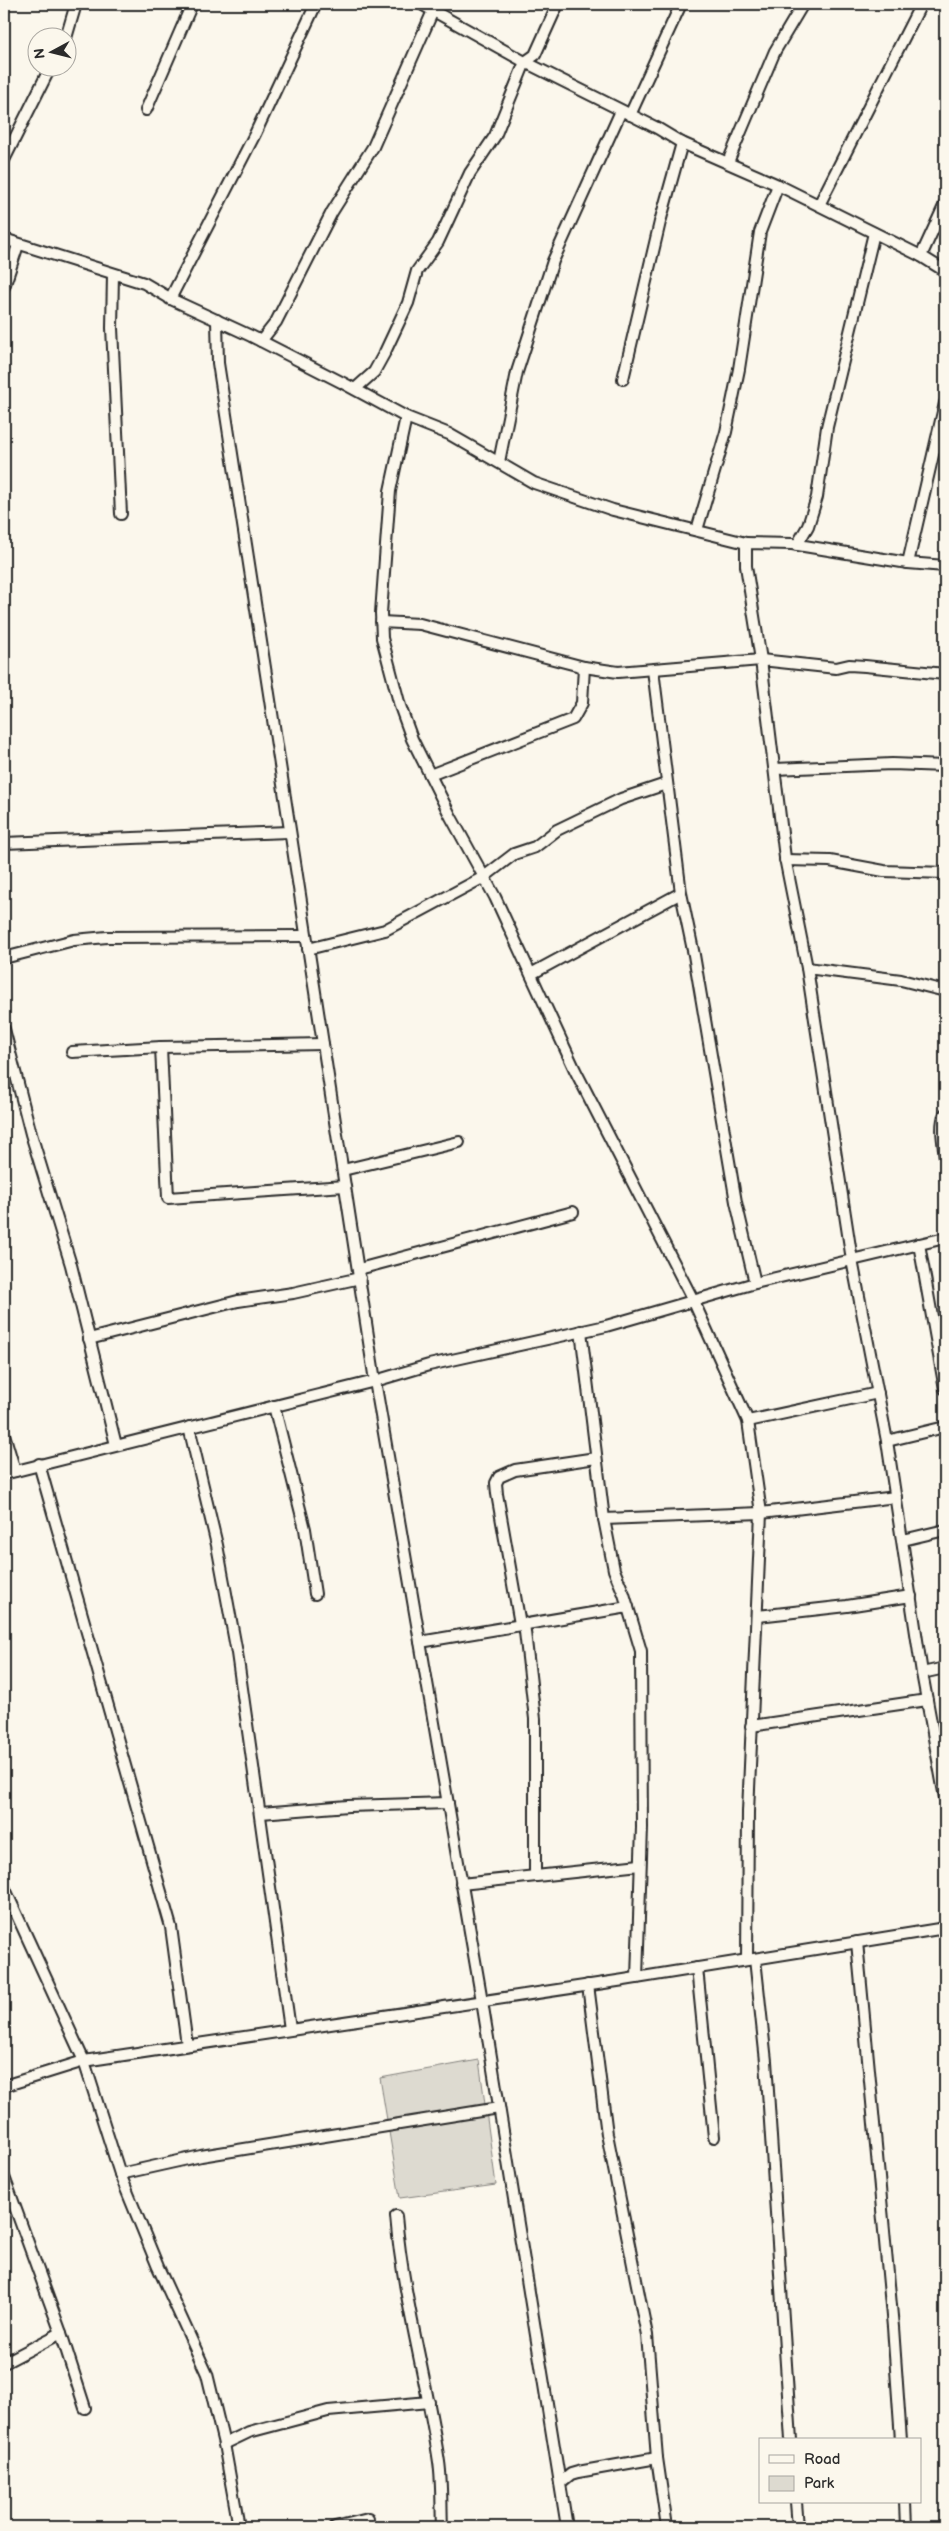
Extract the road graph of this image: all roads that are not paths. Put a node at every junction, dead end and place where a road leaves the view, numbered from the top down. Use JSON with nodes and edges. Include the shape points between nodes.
{"nodes":[{"id":1,"x":76,"y":4,"type":"edge"},
{"id":2,"x":192,"y":4,"type":"edge"},
{"id":3,"x":316,"y":4,"type":"edge"},
{"id":4,"x":421,"y":4,"type":"edge"},
{"id":5,"x":558,"y":4,"type":"edge"},
{"id":6,"x":681,"y":4,"type":"edge"},
{"id":7,"x":803,"y":4,"type":"edge"},
{"id":8,"x":921,"y":4,"type":"edge"},
{"id":9,"x":434,"y":7,"type":"edge"},
{"id":10,"x":69,"y":28,"type":"edge"},
{"id":11,"x":526,"y":62,"type":"junction"},
{"id":12,"x":45,"y":78,"type":"edge"},
{"id":13,"x":146,"y":110,"type":"dead end"},
{"id":14,"x":626,"y":113,"type":"junction"},
{"id":15,"x":682,"y":143,"type":"junction"},
{"id":16,"x":4,"y":160,"type":"edge"},
{"id":17,"x":728,"y":162,"type":"junction"},
{"id":18,"x":778,"y":185,"type":"junction"},
{"id":19,"x":945,"y":204,"type":"edge"},
{"id":20,"x":819,"y":205,"type":"junction"},
{"id":21,"x":874,"y":233,"type":"junction"},
{"id":22,"x":4,"y":239,"type":"edge"},
{"id":23,"x":18,"y":245,"type":"junction"},
{"id":24,"x":922,"y":256,"type":"junction"},
{"id":25,"x":945,"y":271,"type":"edge"},
{"id":26,"x":113,"y":274,"type":"junction"},
{"id":27,"x":4,"y":287,"type":"edge"},
{"id":28,"x":170,"y":299,"type":"junction"},
{"id":29,"x":217,"y":320,"type":"junction"},
{"id":30,"x":261,"y":341,"type":"junction"},
{"id":31,"x":623,"y":379,"type":"dead end"},
{"id":32,"x":354,"y":389,"type":"junction"},
{"id":33,"x":945,"y":403,"type":"edge"},
{"id":34,"x":406,"y":417,"type":"junction"},
{"id":35,"x":499,"y":462,"type":"junction"},
{"id":36,"x":121,"y":514,"type":"dead end"},
{"id":37,"x":697,"y":530,"type":"junction"},
{"id":38,"x":746,"y":542,"type":"junction"},
{"id":39,"x":797,"y":545,"type":"junction"},
{"id":40,"x":908,"y":563,"type":"junction"},
{"id":41,"x":945,"y":566,"type":"edge"},
{"id":42,"x":381,"y":622,"type":"junction"},
{"id":43,"x":761,"y":660,"type":"junction"},
{"id":44,"x":584,"y":667,"type":"junction"},
{"id":45,"x":653,"y":670,"type":"junction"},
{"id":46,"x":945,"y":674,"type":"edge"},
{"id":47,"x":945,"y":766,"type":"edge"},
{"id":48,"x":775,"y":769,"type":"junction"},
{"id":49,"x":430,"y":774,"type":"junction"},
{"id":50,"x":666,"y":784,"type":"junction"},
{"id":51,"x":289,"y":832,"type":"junction"},
{"id":52,"x":4,"y":843,"type":"edge"},
{"id":53,"x":785,"y":860,"type":"junction"},
{"id":54,"x":945,"y":873,"type":"edge"},
{"id":55,"x":484,"y":877,"type":"junction"},
{"id":56,"x":681,"y":893,"type":"junction"},
{"id":57,"x":306,"y":936,"type":"junction"},
{"id":58,"x":308,"y":949,"type":"junction"},
{"id":59,"x":4,"y":958,"type":"edge"},
{"id":60,"x":807,"y":968,"type":"junction"},
{"id":61,"x":530,"y":974,"type":"junction"},
{"id":62,"x":945,"y":991,"type":"edge"},
{"id":63,"x":4,"y":1029,"type":"edge"},
{"id":64,"x":323,"y":1044,"type":"junction"},
{"id":65,"x":161,"y":1047,"type":"junction"},
{"id":66,"x":72,"y":1052,"type":"dead end"},
{"id":67,"x":945,"y":1114,"type":"edge"},
{"id":68,"x":459,"y":1142,"type":"dead end"},
{"id":69,"x":945,"y":1158,"type":"edge"},
{"id":70,"x":343,"y":1170,"type":"junction"},
{"id":71,"x":345,"y":1186,"type":"junction"},
{"id":72,"x":574,"y":1212,"type":"dead end"},
{"id":73,"x":945,"y":1238,"type":"edge"},
{"id":74,"x":919,"y":1244,"type":"junction"},
{"id":75,"x":852,"y":1260,"type":"junction"},
{"id":76,"x":359,"y":1274,"type":"junction"},
{"id":77,"x":755,"y":1283,"type":"junction"},
{"id":78,"x":693,"y":1300,"type":"junction"},
{"id":79,"x":581,"y":1331,"type":"junction"},
{"id":80,"x":89,"y":1339,"type":"junction"},
{"id":81,"x":375,"y":1381,"type":"junction"},
{"id":82,"x":945,"y":1389,"type":"edge"},
{"id":83,"x":878,"y":1393,"type":"junction"},
{"id":84,"x":274,"y":1406,"type":"junction"},
{"id":85,"x":748,"y":1421,"type":"junction"},
{"id":86,"x":189,"y":1427,"type":"junction"},
{"id":87,"x":945,"y":1427,"type":"edge"},
{"id":88,"x":4,"y":1434,"type":"edge"},
{"id":89,"x":887,"y":1441,"type":"junction"},
{"id":90,"x":116,"y":1445,"type":"junction"},
{"id":91,"x":596,"y":1458,"type":"junction"},
{"id":92,"x":40,"y":1464,"type":"junction"},
{"id":93,"x":15,"y":1471,"type":"junction"},
{"id":94,"x":4,"y":1474,"type":"edge"},
{"id":95,"x":896,"y":1497,"type":"junction"},
{"id":96,"x":761,"y":1513,"type":"junction"},
{"id":97,"x":604,"y":1519,"type":"junction"},
{"id":98,"x":945,"y":1530,"type":"edge"},
{"id":99,"x":903,"y":1540,"type":"junction"},
{"id":100,"x":315,"y":1594,"type":"dead end"},
{"id":101,"x":911,"y":1596,"type":"junction"},
{"id":102,"x":628,"y":1607,"type":"junction"},
{"id":103,"x":758,"y":1616,"type":"junction"},
{"id":104,"x":522,"y":1624,"type":"junction"},
{"id":105,"x":420,"y":1642,"type":"junction"},
{"id":106,"x":945,"y":1668,"type":"edge"},
{"id":107,"x":922,"y":1673,"type":"junction"},
{"id":108,"x":927,"y":1700,"type":"junction"},
{"id":109,"x":752,"y":1726,"type":"junction"},
{"id":110,"x":945,"y":1798,"type":"edge"},
{"id":111,"x":448,"y":1803,"type":"junction"},
{"id":112,"x":261,"y":1813,"type":"junction"},
{"id":113,"x":640,"y":1865,"type":"junction"},
{"id":114,"x":535,"y":1876,"type":"junction"},
{"id":115,"x":462,"y":1884,"type":"junction"},
{"id":116,"x":4,"y":1888,"type":"edge"},
{"id":117,"x":945,"y":1928,"type":"edge"},
{"id":118,"x":857,"y":1942,"type":"junction"},
{"id":119,"x":751,"y":1959,"type":"junction"},
{"id":120,"x":697,"y":1968,"type":"junction"},
{"id":121,"x":637,"y":1978,"type":"junction"},
{"id":122,"x":588,"y":1985,"type":"junction"},
{"id":123,"x":482,"y":2001,"type":"junction"},
{"id":124,"x":290,"y":2029,"type":"junction"},
{"id":125,"x":187,"y":2045,"type":"junction"},
{"id":126,"x":84,"y":2061,"type":"junction"},
{"id":127,"x":4,"y":2086,"type":"edge"},
{"id":128,"x":499,"y":2108,"type":"junction"},
{"id":129,"x":714,"y":2137,"type":"dead end"},
{"id":130,"x":120,"y":2174,"type":"junction"},
{"id":131,"x":4,"y":2177,"type":"edge"},
{"id":132,"x":396,"y":2216,"type":"dead end"},
{"id":133,"x":61,"y":2333,"type":"junction"},
{"id":134,"x":4,"y":2362,"type":"edge"},
{"id":135,"x":429,"y":2402,"type":"junction"},
{"id":136,"x":85,"y":2408,"type":"dead end"},
{"id":137,"x":791,"y":2438,"type":"edge"},
{"id":138,"x":900,"y":2438,"type":"edge"},
{"id":139,"x":224,"y":2444,"type":"junction"},
{"id":140,"x":657,"y":2458,"type":"junction"},
{"id":141,"x":560,"y":2483,"type":"junction"},
{"id":142,"x":796,"y":2504,"type":"edge"},
{"id":143,"x":905,"y":2504,"type":"edge"},
{"id":144,"x":368,"y":2519,"type":"dead end"},
{"id":145,"x":239,"y":2527,"type":"edge"},
{"id":146,"x":335,"y":2527,"type":"edge"},
{"id":147,"x":442,"y":2527,"type":"edge"},
{"id":148,"x":568,"y":2527,"type":"edge"},
{"id":149,"x":667,"y":2527,"type":"edge"},
{"id":150,"x":798,"y":2527,"type":"edge"},
{"id":151,"x":906,"y":2527,"type":"edge"}],
"edges":[{"from":1,"to":10,"type":"street"},
{"from":2,"to":13,"type":"street"},
{"from":3,"to":28,"type":"street","via":[[255,134]]},
{"from":4,"to":9,"type":"street"},
{"from":5,"to":11,"type":"street","via":[[535,55]]},
{"from":6,"to":14,"type":"street"},
{"from":7,"to":17,"type":"street","via":[[775,51]]},
{"from":8,"to":20,"type":"street"},
{"from":9,"to":11,"type":"street"},
{"from":9,"to":30,"type":"street","via":[[373,148],[332,212],[276,322]]},
{"from":11,"to":14,"type":"street"},
{"from":11,"to":32,"type":"street","via":[[495,136],[470,173],[438,242],[417,271],[408,303],[385,352],[374,372]]},
{"from":12,"to":16,"type":"street"},
{"from":14,"to":15,"type":"street"},
{"from":14,"to":35,"type":"street","via":[[553,261],[517,372]]},
{"from":15,"to":17,"type":"street"},
{"from":15,"to":31,"type":"street"},
{"from":17,"to":18,"type":"street"},
{"from":18,"to":20,"type":"street"},
{"from":18,"to":37,"type":"street","via":[[760,232],[726,432]]},
{"from":19,"to":24,"type":"street"},
{"from":20,"to":21,"type":"street"},
{"from":21,"to":24,"type":"street"},
{"from":21,"to":39,"type":"street","via":[[827,427],[817,497],[808,526]]},
{"from":22,"to":23,"type":"street"},
{"from":23,"to":26,"type":"street"},
{"from":23,"to":27,"type":"street"},
{"from":24,"to":25,"type":"street"},
{"from":26,"to":28,"type":"street","via":[[144,283]]},
{"from":26,"to":36,"type":"street","via":[[112,328]]},
{"from":28,"to":29,"type":"street"},
{"from":29,"to":30,"type":"street"},
{"from":29,"to":51,"type":"street","via":[[218,363]]},
{"from":30,"to":32,"type":"street"},
{"from":32,"to":34,"type":"street"},
{"from":33,"to":40,"type":"street"},
{"from":34,"to":35,"type":"street","via":[[449,434]]},
{"from":34,"to":42,"type":"street","via":[[390,491]]},
{"from":35,"to":37,"type":"street","via":[[534,483],[613,510]]},
{"from":37,"to":38,"type":"street"},
{"from":38,"to":39,"type":"street"},
{"from":38,"to":43,"type":"street","via":[[746,566]]},
{"from":39,"to":40,"type":"street"},
{"from":40,"to":41,"type":"street"},
{"from":42,"to":44,"type":"street","via":[[420,624]]},
{"from":42,"to":49,"type":"street","via":[[382,638],[400,706],[412,740]]},
{"from":43,"to":45,"type":"street"},
{"from":43,"to":46,"type":"street"},
{"from":43,"to":48,"type":"street"},
{"from":44,"to":45,"type":"street","via":[[618,672]]},
{"from":44,"to":49,"type":"street","via":[[582,703],[572,719]]},
{"from":45,"to":50,"type":"street"},
{"from":47,"to":48,"type":"street","via":[[892,764]]},
{"from":48,"to":53,"type":"street"},
{"from":49,"to":55,"type":"street"},
{"from":50,"to":55,"type":"street","via":[[621,798],[557,830],[535,847],[514,854]]},
{"from":50,"to":56,"type":"street"},
{"from":51,"to":52,"type":"street"},
{"from":51,"to":57,"type":"street"},
{"from":53,"to":54,"type":"street","via":[[830,861],[884,871]]},
{"from":53,"to":60,"type":"street"},
{"from":55,"to":58,"type":"street","via":[[385,930]]},
{"from":55,"to":61,"type":"street"},
{"from":56,"to":61,"type":"street"},
{"from":56,"to":77,"type":"street","via":[[736,1202]]},
{"from":57,"to":58,"type":"street"},
{"from":57,"to":59,"type":"street","via":[[106,937],[74,940]]},
{"from":58,"to":64,"type":"street"},
{"from":60,"to":62,"type":"street","via":[[869,975]]},
{"from":60,"to":75,"type":"street"},
{"from":61,"to":78,"type":"street","via":[[574,1070]]},
{"from":63,"to":80,"type":"street"},
{"from":64,"to":65,"type":"street"},
{"from":64,"to":70,"type":"street"},
{"from":65,"to":66,"type":"street"},
{"from":65,"to":71,"type":"street","via":[[168,1198]]},
{"from":67,"to":69,"type":"street"},
{"from":68,"to":70,"type":"street"},
{"from":70,"to":71,"type":"street"},
{"from":71,"to":76,"type":"street"},
{"from":72,"to":76,"type":"street"},
{"from":73,"to":74,"type":"street"},
{"from":74,"to":75,"type":"street"},
{"from":74,"to":82,"type":"street"},
{"from":75,"to":77,"type":"street"},
{"from":75,"to":83,"type":"street"},
{"from":76,"to":80,"type":"street","via":[[293,1293],[238,1301]]},
{"from":76,"to":81,"type":"street"},
{"from":77,"to":78,"type":"street"},
{"from":78,"to":79,"type":"street"},
{"from":78,"to":85,"type":"street"},
{"from":79,"to":81,"type":"street","via":[[429,1365]]},
{"from":79,"to":91,"type":"street"},
{"from":80,"to":90,"type":"street"},
{"from":81,"to":84,"type":"street"},
{"from":81,"to":105,"type":"street"},
{"from":83,"to":85,"type":"street"},
{"from":83,"to":89,"type":"street"},
{"from":84,"to":86,"type":"street"},
{"from":84,"to":100,"type":"street","via":[[305,1530]]},
{"from":85,"to":96,"type":"street"},
{"from":86,"to":90,"type":"street"},
{"from":86,"to":112,"type":"street","via":[[221,1565]]},
{"from":87,"to":89,"type":"street"},
{"from":88,"to":93,"type":"street"},
{"from":89,"to":95,"type":"street"},
{"from":90,"to":92,"type":"street"},
{"from":91,"to":97,"type":"street"},
{"from":91,"to":104,"type":"street","via":[[515,1470],[499,1477],[497,1494]]},
{"from":92,"to":93,"type":"street"},
{"from":92,"to":125,"type":"street","via":[[171,1927]]},
{"from":93,"to":94,"type":"street"},
{"from":95,"to":96,"type":"street"},
{"from":95,"to":99,"type":"street"},
{"from":96,"to":97,"type":"street"},
{"from":96,"to":103,"type":"street"},
{"from":97,"to":102,"type":"street","via":[[614,1570]]},
{"from":98,"to":99,"type":"street"},
{"from":99,"to":101,"type":"street"},
{"from":101,"to":103,"type":"street"},
{"from":101,"to":107,"type":"street"},
{"from":102,"to":104,"type":"street"},
{"from":102,"to":113,"type":"street","via":[[641,1651]]},
{"from":103,"to":109,"type":"street"},
{"from":104,"to":105,"type":"street"},
{"from":104,"to":114,"type":"street","via":[[535,1719]]},
{"from":105,"to":111,"type":"street"},
{"from":106,"to":107,"type":"street"},
{"from":107,"to":108,"type":"street"},
{"from":108,"to":109,"type":"street"},
{"from":108,"to":110,"type":"street"},
{"from":109,"to":119,"type":"street","via":[[748,1812]]},
{"from":111,"to":112,"type":"street"},
{"from":111,"to":115,"type":"street"},
{"from":112,"to":124,"type":"street"},
{"from":113,"to":114,"type":"street"},
{"from":113,"to":121,"type":"street"},
{"from":114,"to":115,"type":"street"},
{"from":115,"to":123,"type":"street"},
{"from":116,"to":126,"type":"street"},
{"from":117,"to":118,"type":"street"},
{"from":118,"to":119,"type":"street"},
{"from":118,"to":138,"type":"street","via":[[893,2327]]},
{"from":119,"to":120,"type":"street"},
{"from":119,"to":137,"type":"street","via":[[766,2061]]},
{"from":120,"to":121,"type":"street"},
{"from":120,"to":129,"type":"street"},
{"from":121,"to":122,"type":"street"},
{"from":122,"to":123,"type":"street"},
{"from":122,"to":140,"type":"street","via":[[607,2134],[647,2336]]},
{"from":123,"to":124,"type":"street"},
{"from":123,"to":128,"type":"street"},
{"from":124,"to":125,"type":"street"},
{"from":125,"to":126,"type":"street"},
{"from":126,"to":127,"type":"street"},
{"from":126,"to":130,"type":"street"},
{"from":128,"to":130,"type":"street","via":[[201,2156]]},
{"from":128,"to":141,"type":"street"},
{"from":130,"to":139,"type":"street","via":[[207,2374]]},
{"from":131,"to":133,"type":"street"},
{"from":132,"to":135,"type":"street","via":[[400,2257]]},
{"from":133,"to":134,"type":"street"},
{"from":133,"to":136,"type":"street"},
{"from":135,"to":139,"type":"street","via":[[328,2411],[249,2432]]},
{"from":135,"to":147,"type":"street","via":[[439,2464]]},
{"from":139,"to":145,"type":"street"},
{"from":140,"to":141,"type":"street","via":[[578,2472]]},
{"from":140,"to":149,"type":"street"},
{"from":141,"to":148,"type":"street"},
{"from":142,"to":150,"type":"street"},
{"from":143,"to":151,"type":"street"},
{"from":144,"to":146,"type":"street"}]}
